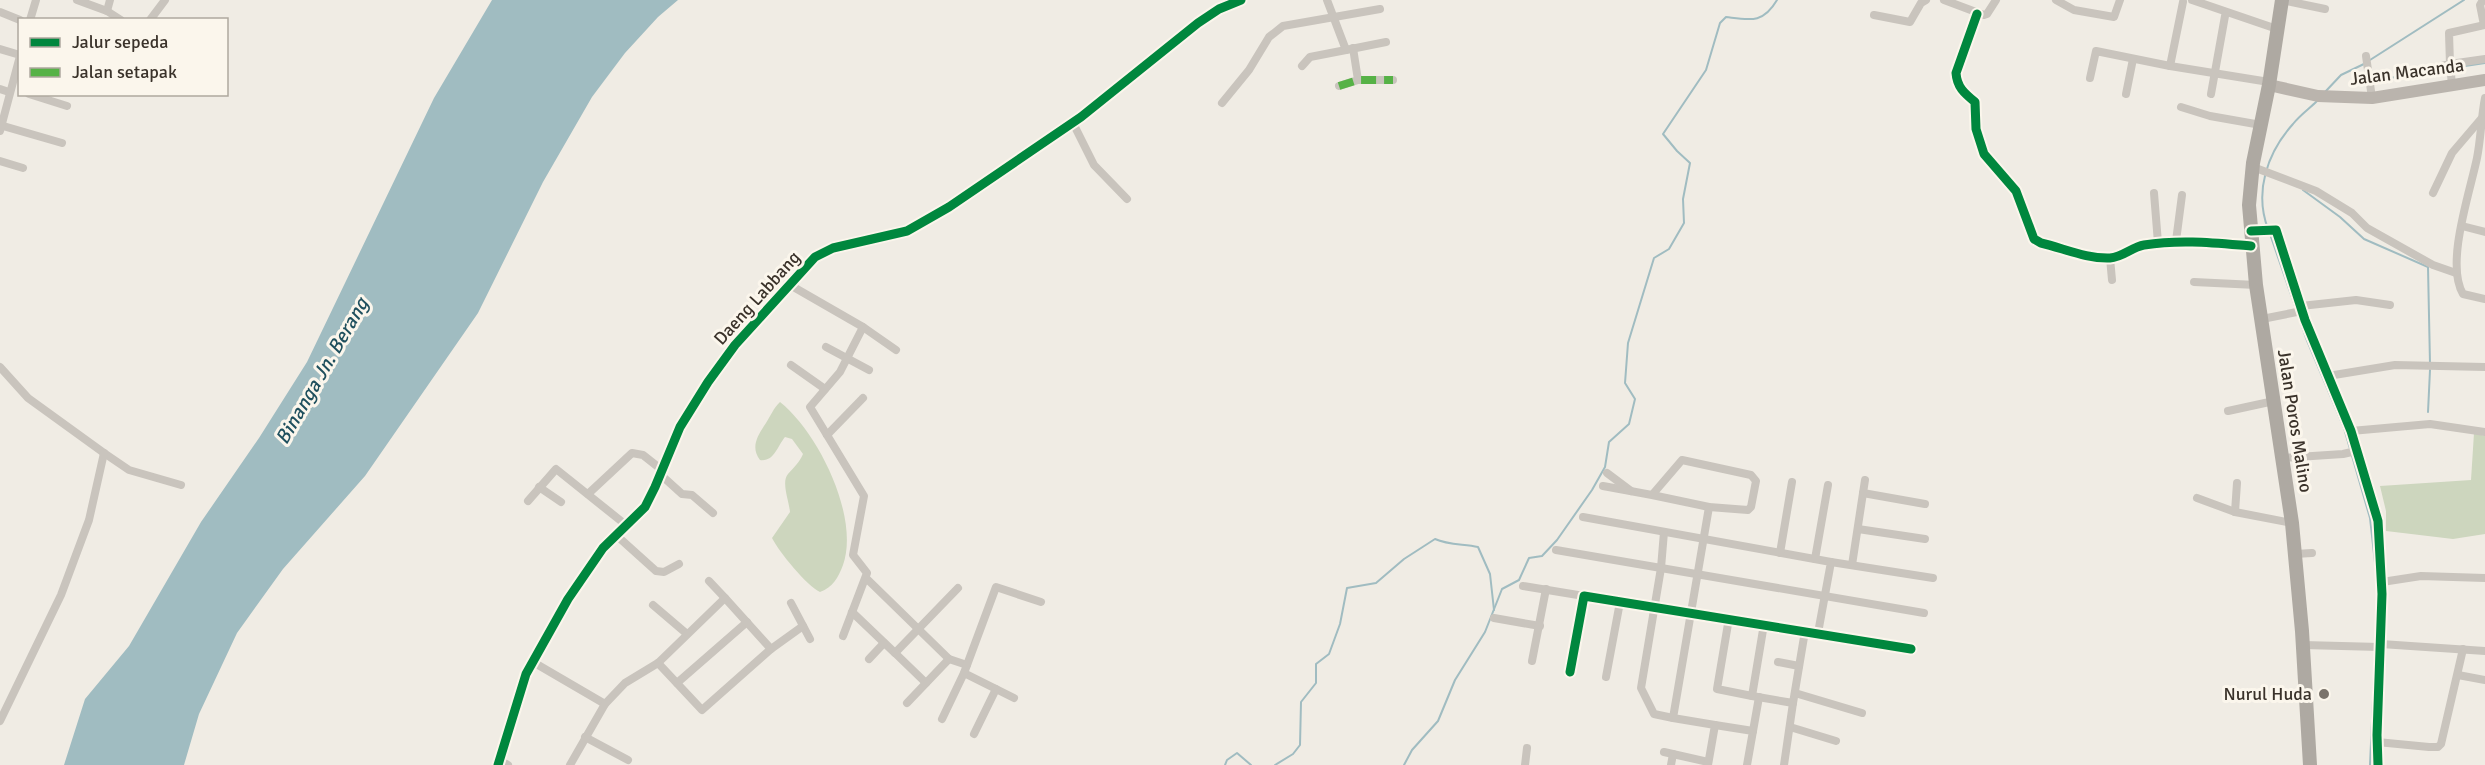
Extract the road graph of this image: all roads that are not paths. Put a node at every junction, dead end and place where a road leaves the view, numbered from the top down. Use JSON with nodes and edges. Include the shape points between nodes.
{"nodes":[{"id":1,"x":36,"y":0,"type":"edge"},
{"id":2,"x":76,"y":0,"type":"edge"},
{"id":3,"x":110,"y":0,"type":"edge"},
{"id":4,"x":165,"y":0,"type":"edge"},
{"id":5,"x":1241,"y":0,"type":"edge"},
{"id":6,"x":1327,"y":0,"type":"edge"},
{"id":7,"x":1368,"y":0,"type":"edge"},
{"id":8,"x":1926,"y":0,"type":"edge"},
{"id":9,"x":1944,"y":0,"type":"edge"},
{"id":10,"x":1996,"y":0,"type":"edge"},
{"id":11,"x":2056,"y":0,"type":"edge"},
{"id":12,"x":2120,"y":0,"type":"edge"},
{"id":13,"x":2282,"y":0,"type":"edge"},
{"id":14,"x":2483,"y":0,"type":"edge"},
{"id":15,"x":2187,"y":1,"type":"edge"},
{"id":16,"x":2325,"y":9,"type":"dead end"},
{"id":17,"x":107,"y":11,"type":"junction"},
{"id":18,"x":0,"y":12,"type":"edge"},
{"id":19,"x":1977,"y":14,"type":"junction"},
{"id":20,"x":1875,"y":15,"type":"dead end"},
{"id":21,"x":2225,"y":16,"type":"dead end"},
{"id":22,"x":1334,"y":17,"type":"junction"},
{"id":23,"x":31,"y":18,"type":"edge"},
{"id":24,"x":118,"y":18,"type":"edge"},
{"id":25,"x":152,"y":18,"type":"edge"},
{"id":26,"x":18,"y":19,"type":"edge"},
{"id":27,"x":2484,"y":25,"type":"edge"},
{"id":28,"x":2277,"y":29,"type":"junction"},
{"id":29,"x":1386,"y":42,"type":"dead end"},
{"id":30,"x":0,"y":49,"type":"edge"},
{"id":31,"x":1349,"y":49,"type":"junction"},
{"id":32,"x":18,"y":55,"type":"edge"},
{"id":33,"x":2367,"y":58,"type":"dead end"},
{"id":34,"x":2133,"y":59,"type":"junction"},
{"id":35,"x":2485,"y":59,"type":"edge"},
{"id":36,"x":18,"y":61,"type":"edge"},
{"id":37,"x":2450,"y":64,"type":"junction"},
{"id":38,"x":1302,"y":66,"type":"dead end"},
{"id":39,"x":2170,"y":66,"type":"junction"},
{"id":40,"x":2215,"y":73,"type":"junction"},
{"id":41,"x":2406,"y":75,"type":"dead end"},
{"id":42,"x":2090,"y":78,"type":"dead end"},
{"id":43,"x":1358,"y":80,"type":"junction"},
{"id":44,"x":1393,"y":80,"type":"dead end"},
{"id":45,"x":2485,"y":80,"type":"edge"},
{"id":46,"x":2269,"y":84,"type":"junction"},
{"id":47,"x":2452,"y":85,"type":"junction"},
{"id":48,"x":1339,"y":86,"type":"dead end"},
{"id":49,"x":6,"y":90,"type":"edge"},
{"id":50,"x":2126,"y":94,"type":"dead end"},
{"id":51,"x":2211,"y":94,"type":"dead end"},
{"id":52,"x":35,"y":96,"type":"edge"},
{"id":53,"x":2372,"y":98,"type":"junction"},
{"id":54,"x":2485,"y":98,"type":"edge"},
{"id":55,"x":1222,"y":103,"type":"dead end"},
{"id":56,"x":67,"y":106,"type":"dead end"},
{"id":57,"x":2181,"y":107,"type":"dead end"},
{"id":58,"x":2481,"y":119,"type":"junction"},
{"id":59,"x":1073,"y":123,"type":"junction"},
{"id":60,"x":2261,"y":125,"type":"junction"},
{"id":61,"x":0,"y":127,"type":"edge"},
{"id":62,"x":62,"y":143,"type":"dead end"},
{"id":63,"x":0,"y":161,"type":"edge"},
{"id":64,"x":23,"y":168,"type":"dead end"},
{"id":65,"x":2262,"y":170,"type":"junction"},
{"id":66,"x":2154,"y":193,"type":"dead end"},
{"id":67,"x":2433,"y":193,"type":"dead end"},
{"id":68,"x":2182,"y":195,"type":"dead end"},
{"id":69,"x":1127,"y":199,"type":"dead end"},
{"id":70,"x":2462,"y":226,"type":"junction"},
{"id":71,"x":2256,"y":231,"type":"junction"},
{"id":72,"x":2485,"y":232,"type":"edge"},
{"id":73,"x":2176,"y":241,"type":"junction"},
{"id":74,"x":2158,"y":243,"type":"junction"},
{"id":75,"x":2252,"y":246,"type":"junction"},
{"id":76,"x":2110,"y":258,"type":"junction"},
{"id":77,"x":2456,"y":273,"type":"junction"},
{"id":78,"x":2112,"y":280,"type":"dead end"},
{"id":79,"x":2194,"y":282,"type":"dead end"},
{"id":80,"x":790,"y":285,"type":"junction"},
{"id":81,"x":2256,"y":285,"type":"junction"},
{"id":82,"x":2485,"y":299,"type":"edge"},
{"id":83,"x":2390,"y":305,"type":"dead end"},
{"id":84,"x":2301,"y":308,"type":"junction"},
{"id":85,"x":2262,"y":318,"type":"junction"},
{"id":86,"x":863,"y":327,"type":"junction"},
{"id":87,"x":826,"y":347,"type":"dead end"},
{"id":88,"x":896,"y":350,"type":"dead end"},
{"id":89,"x":847,"y":358,"type":"junction"},
{"id":90,"x":791,"y":365,"type":"dead end"},
{"id":91,"x":0,"y":367,"type":"edge"},
{"id":92,"x":2485,"y":367,"type":"edge"},
{"id":93,"x":869,"y":370,"type":"dead end"},
{"id":94,"x":2328,"y":376,"type":"junction"},
{"id":95,"x":825,"y":389,"type":"junction"},
{"id":96,"x":863,"y":398,"type":"dead end"},
{"id":97,"x":2274,"y":401,"type":"junction"},
{"id":98,"x":2228,"y":411,"type":"dead end"},
{"id":99,"x":2351,"y":431,"type":"junction"},
{"id":100,"x":2485,"y":432,"type":"edge"},
{"id":101,"x":827,"y":435,"type":"junction"},
{"id":102,"x":2351,"y":452,"type":"junction"},
{"id":103,"x":104,"y":453,"type":"junction"},
{"id":104,"x":2283,"y":458,"type":"junction"},
{"id":105,"x":662,"y":472,"type":"junction"},
{"id":106,"x":1607,"y":473,"type":"dead end"},
{"id":107,"x":1865,"y":480,"type":"dead end"},
{"id":108,"x":1792,"y":482,"type":"dead end"},
{"id":109,"x":2237,"y":483,"type":"dead end"},
{"id":110,"x":181,"y":485,"type":"dead end"},
{"id":111,"x":1828,"y":485,"type":"dead end"},
{"id":112,"x":1603,"y":486,"type":"dead end"},
{"id":113,"x":539,"y":487,"type":"junction"},
{"id":114,"x":1633,"y":493,"type":"junction"},
{"id":115,"x":1863,"y":493,"type":"junction"},
{"id":116,"x":588,"y":494,"type":"junction"},
{"id":117,"x":1652,"y":495,"type":"junction"},
{"id":118,"x":2197,"y":498,"type":"dead end"},
{"id":119,"x":528,"y":501,"type":"dead end"},
{"id":120,"x":561,"y":502,"type":"dead end"},
{"id":121,"x":1925,"y":504,"type":"dead end"},
{"id":122,"x":1709,"y":507,"type":"junction"},
{"id":123,"x":2235,"y":512,"type":"junction"},
{"id":124,"x":713,"y":513,"type":"dead end"},
{"id":125,"x":1583,"y":517,"type":"dead end"},
{"id":126,"x":2292,"y":523,"type":"junction"},
{"id":127,"x":626,"y":525,"type":"junction"},
{"id":128,"x":1858,"y":529,"type":"junction"},
{"id":129,"x":1664,"y":532,"type":"junction"},
{"id":130,"x":616,"y":535,"type":"junction"},
{"id":131,"x":1704,"y":539,"type":"junction"},
{"id":132,"x":1925,"y":539,"type":"dead end"},
{"id":133,"x":1556,"y":550,"type":"dead end"},
{"id":134,"x":1780,"y":553,"type":"junction"},
{"id":135,"x":2312,"y":553,"type":"dead end"},
{"id":136,"x":2295,"y":554,"type":"junction"},
{"id":137,"x":1815,"y":559,"type":"junction"},
{"id":138,"x":1831,"y":562,"type":"junction"},
{"id":139,"x":679,"y":564,"type":"dead end"},
{"id":140,"x":1852,"y":565,"type":"junction"},
{"id":141,"x":1661,"y":568,"type":"junction"},
{"id":142,"x":1698,"y":575,"type":"junction"},
{"id":143,"x":866,"y":578,"type":"junction"},
{"id":144,"x":1933,"y":578,"type":"dead end"},
{"id":145,"x":2485,"y":578,"type":"edge"},
{"id":146,"x":709,"y":581,"type":"dead end"},
{"id":147,"x":2382,"y":582,"type":"junction"},
{"id":148,"x":1524,"y":586,"type":"dead end"},
{"id":149,"x":958,"y":588,"type":"dead end"},
{"id":150,"x":1546,"y":589,"type":"junction"},
{"id":151,"x":1584,"y":596,"type":"junction"},
{"id":152,"x":1825,"y":597,"type":"junction"},
{"id":153,"x":724,"y":598,"type":"junction"},
{"id":154,"x":1041,"y":602,"type":"dead end"},
{"id":155,"x":1620,"y":602,"type":"junction"},
{"id":156,"x":791,"y":603,"type":"dead end"},
{"id":157,"x":653,"y":604,"type":"dead end"},
{"id":158,"x":1654,"y":607,"type":"junction"},
{"id":159,"x":852,"y":612,"type":"junction"},
{"id":160,"x":1692,"y":612,"type":"junction"},
{"id":161,"x":1924,"y":614,"type":"dead end"},
{"id":162,"x":1494,"y":618,"type":"dead end"},
{"id":163,"x":1729,"y":618,"type":"junction"},
{"id":164,"x":747,"y":622,"type":"junction"},
{"id":165,"x":1764,"y":624,"type":"junction"},
{"id":166,"x":803,"y":626,"type":"junction"},
{"id":167,"x":1540,"y":626,"type":"junction"},
{"id":168,"x":919,"y":628,"type":"junction"},
{"id":169,"x":1805,"y":631,"type":"junction"},
{"id":170,"x":1818,"y":633,"type":"junction"},
{"id":171,"x":687,"y":634,"type":"junction"},
{"id":172,"x":843,"y":636,"type":"dead end"},
{"id":173,"x":810,"y":639,"type":"dead end"},
{"id":174,"x":884,"y":643,"type":"junction"},
{"id":175,"x":2303,"y":645,"type":"junction"},
{"id":176,"x":2380,"y":646,"type":"junction"},
{"id":177,"x":771,"y":649,"type":"junction"},
{"id":178,"x":1911,"y":649,"type":"dead end"},
{"id":179,"x":2463,"y":649,"type":"junction"},
{"id":180,"x":2485,"y":651,"type":"edge"},
{"id":181,"x":895,"y":653,"type":"junction"},
{"id":182,"x":869,"y":659,"type":"dead end"},
{"id":183,"x":949,"y":659,"type":"junction"},
{"id":184,"x":1532,"y":661,"type":"dead end"},
{"id":185,"x":533,"y":662,"type":"junction"},
{"id":186,"x":1778,"y":662,"type":"dead end"},
{"id":187,"x":658,"y":663,"type":"junction"},
{"id":188,"x":1799,"y":666,"type":"junction"},
{"id":189,"x":966,"y":669,"type":"junction"},
{"id":190,"x":1570,"y":672,"type":"dead end"},
{"id":191,"x":2458,"y":675,"type":"junction"},
{"id":192,"x":1606,"y":677,"type":"dead end"},
{"id":193,"x":2485,"y":680,"type":"edge"},
{"id":194,"x":677,"y":683,"type":"junction"},
{"id":195,"x":926,"y":683,"type":"junction"},
{"id":196,"x":996,"y":689,"type":"junction"},
{"id":197,"x":1795,"y":693,"type":"junction"},
{"id":198,"x":1755,"y":696,"type":"junction"},
{"id":199,"x":1014,"y":698,"type":"dead end"},
{"id":200,"x":1793,"y":702,"type":"junction"},
{"id":201,"x":907,"y":703,"type":"dead end"},
{"id":202,"x":605,"y":704,"type":"junction"},
{"id":203,"x":1862,"y":713,"type":"dead end"},
{"id":204,"x":1674,"y":718,"type":"junction"},
{"id":205,"x":942,"y":719,"type":"dead end"},
{"id":206,"x":0,"y":721,"type":"edge"},
{"id":207,"x":1715,"y":725,"type":"junction"},
{"id":208,"x":1790,"y":727,"type":"junction"},
{"id":209,"x":1753,"y":731,"type":"junction"},
{"id":210,"x":974,"y":734,"type":"dead end"},
{"id":211,"x":585,"y":737,"type":"junction"},
{"id":212,"x":1836,"y":741,"type":"dead end"},
{"id":213,"x":2377,"y":742,"type":"junction"},
{"id":214,"x":1527,"y":748,"type":"dead end"},
{"id":215,"x":628,"y":760,"type":"dead end"},
{"id":216,"x":498,"y":763,"type":"edge"},
{"id":217,"x":1708,"y":764,"type":"edge"},
{"id":218,"x":508,"y":765,"type":"edge"},
{"id":219,"x":570,"y":765,"type":"edge"},
{"id":220,"x":1525,"y":765,"type":"edge"},
{"id":221,"x":1671,"y":765,"type":"edge"},
{"id":222,"x":1747,"y":765,"type":"edge"},
{"id":223,"x":1784,"y":765,"type":"edge"},
{"id":224,"x":2310,"y":765,"type":"edge"},
{"id":225,"x":2378,"y":765,"type":"edge"}],
"edges":[{"from":1,"to":23,"type":"street"},
{"from":2,"to":17,"type":"street"},
{"from":3,"to":17,"type":"street"},
{"from":4,"to":25,"type":"street"},
{"from":5,"to":59,"type":"street","name":"Daeng Labbang","via":[[1198,23]]},
{"from":6,"to":22,"type":"street"},
{"from":7,"to":22,"type":"street","via":[[1376,10]]},
{"from":8,"to":20,"type":"street","via":[[1910,22]]},
{"from":9,"to":19,"type":"street"},
{"from":10,"to":19,"type":"street","via":[[1987,14]]},
{"from":11,"to":12,"type":"street","via":[[2074,10],[2114,17]]},
{"from":13,"to":16,"type":"street"},
{"from":13,"to":28,"type":"main road","name":"Jalan Poros Malino"},
{"from":14,"to":27,"type":"street","via":[[2480,5]]},
{"from":15,"to":28,"type":"street"},
{"from":15,"to":39,"type":"street"},
{"from":17,"to":24,"type":"street"},
{"from":18,"to":26,"type":"street"},
{"from":19,"to":76,"type":"street","via":[[1956,73],[1961,90],[1975,102],[1976,129],[1983,154],[2016,191],[2034,239],[2091,257]]},
{"from":21,"to":40,"type":"street"},
{"from":22,"to":31,"type":"street"},
{"from":22,"to":55,"type":"street","via":[[1296,22],[1276,30]]},
{"from":27,"to":37,"type":"street","via":[[2449,33]]},
{"from":28,"to":46,"type":"main road","name":"Jalan Poros Malino"},
{"from":29,"to":31,"type":"street"},
{"from":30,"to":32,"type":"street"},
{"from":31,"to":38,"type":"street","via":[[1310,57]]},
{"from":31,"to":43,"type":"street"},
{"from":33,"to":53,"type":"street"},
{"from":34,"to":39,"type":"street"},
{"from":34,"to":42,"type":"street","via":[[2096,51]]},
{"from":34,"to":50,"type":"street"},
{"from":35,"to":37,"type":"street"},
{"from":36,"to":49,"type":"street"},
{"from":37,"to":41,"type":"street"},
{"from":37,"to":47,"type":"street"},
{"from":39,"to":40,"type":"street"},
{"from":40,"to":46,"type":"street"},
{"from":40,"to":51,"type":"street"},
{"from":43,"to":44,"type":"street"},
{"from":43,"to":48,"type":"street"},
{"from":45,"to":47,"type":"street","name":"Jalan Macanda"},
{"from":46,"to":53,"type":"street","name":"Jalan Macanda","via":[[2318,96]]},
{"from":46,"to":60,"type":"main road","name":"Jalan Poros Malino"},
{"from":47,"to":53,"type":"street","name":"Jalan Macanda"},
{"from":49,"to":61,"type":"street"},
{"from":52,"to":56,"type":"street"},
{"from":54,"to":58,"type":"street"},
{"from":57,"to":60,"type":"street"},
{"from":58,"to":67,"type":"street","via":[[2452,153]]},
{"from":58,"to":70,"type":"street"},
{"from":59,"to":69,"type":"street","via":[[1094,165]]},
{"from":59,"to":80,"type":"street","name":"Daeng Labbang","via":[[907,231],[822,252]]},
{"from":60,"to":65,"type":"main road","name":"Jalan Poros Malino"},
{"from":61,"to":62,"type":"street"},
{"from":63,"to":64,"type":"street"},
{"from":65,"to":71,"type":"main road","name":"Jalan Poros Malino","via":[[2249,205]]},
{"from":65,"to":77,"type":"street","via":[[2316,191],[2352,213],[2367,228],[2433,266]]},
{"from":66,"to":74,"type":"street"},
{"from":68,"to":73,"type":"street"},
{"from":70,"to":72,"type":"street"},
{"from":70,"to":77,"type":"street"},
{"from":71,"to":75,"type":"main road","name":"Jalan Poros Malino"},
{"from":71,"to":84,"type":"street","via":[[2276,230]]},
{"from":73,"to":74,"type":"street"},
{"from":73,"to":75,"type":"street"},
{"from":74,"to":76,"type":"street"},
{"from":75,"to":81,"type":"main road","name":"Jalan Poros Malino"},
{"from":76,"to":78,"type":"street"},
{"from":77,"to":82,"type":"street","via":[[2463,294]]},
{"from":79,"to":81,"type":"street"},
{"from":80,"to":86,"type":"street"},
{"from":80,"to":105,"type":"street","name":"Daeng Labbang","via":[[735,345],[698,396]]},
{"from":81,"to":85,"type":"main road","name":"Jalan Poros Malino"},
{"from":83,"to":84,"type":"street","via":[[2355,300]]},
{"from":84,"to":85,"type":"street"},
{"from":84,"to":94,"type":"street"},
{"from":85,"to":97,"type":"main road","name":"Jalan Poros Malino"},
{"from":86,"to":88,"type":"street"},
{"from":86,"to":89,"type":"street"},
{"from":87,"to":89,"type":"street"},
{"from":89,"to":93,"type":"street"},
{"from":89,"to":95,"type":"street"},
{"from":90,"to":95,"type":"street"},
{"from":91,"to":103,"type":"street","via":[[32,402]]},
{"from":92,"to":94,"type":"street","via":[[2395,365]]},
{"from":94,"to":99,"type":"street"},
{"from":95,"to":101,"type":"street","via":[[810,407]]},
{"from":96,"to":101,"type":"street"},
{"from":97,"to":98,"type":"street"},
{"from":97,"to":104,"type":"main road","name":"Jalan Poros Malino"},
{"from":99,"to":100,"type":"street","via":[[2430,424]]},
{"from":99,"to":102,"type":"street"},
{"from":101,"to":143,"type":"street","via":[[864,496],[853,555],[867,573]]},
{"from":102,"to":104,"type":"street"},
{"from":102,"to":147,"type":"street","via":[[2378,521]]},
{"from":103,"to":110,"type":"street","via":[[129,470]]},
{"from":103,"to":206,"type":"street","via":[[89,520],[61,595]]},
{"from":104,"to":126,"type":"main road","name":"Jalan Poros Malino"},
{"from":105,"to":116,"type":"street","via":[[643,455],[632,453]]},
{"from":105,"to":124,"type":"street","via":[[682,494],[692,495]]},
{"from":105,"to":127,"type":"street","name":"Daeng Labbang","via":[[645,507]]},
{"from":106,"to":114,"type":"street"},
{"from":107,"to":115,"type":"street"},
{"from":108,"to":134,"type":"street"},
{"from":109,"to":123,"type":"street"},
{"from":111,"to":137,"type":"street"},
{"from":112,"to":114,"type":"street"},
{"from":113,"to":116,"type":"street","via":[[556,469]]},
{"from":113,"to":119,"type":"street"},
{"from":113,"to":120,"type":"street"},
{"from":114,"to":117,"type":"street"},
{"from":115,"to":121,"type":"street"},
{"from":115,"to":128,"type":"street"},
{"from":116,"to":127,"type":"street"},
{"from":117,"to":122,"type":"street"},
{"from":117,"to":122,"type":"street","via":[[1682,460],[1756,478],[1750,509]]},
{"from":118,"to":123,"type":"street"},
{"from":122,"to":131,"type":"street"},
{"from":123,"to":126,"type":"street"},
{"from":125,"to":129,"type":"street"},
{"from":126,"to":136,"type":"main road","name":"Jalan Poros Malino"},
{"from":127,"to":130,"type":"street","name":"Daeng Labbang"},
{"from":128,"to":132,"type":"street"},
{"from":128,"to":140,"type":"street"},
{"from":129,"to":131,"type":"street"},
{"from":129,"to":141,"type":"street"},
{"from":130,"to":139,"type":"street","via":[[656,571],[664,572]]},
{"from":130,"to":185,"type":"street","name":"Daeng Labbang","via":[[582,577]]},
{"from":131,"to":134,"type":"street"},
{"from":131,"to":142,"type":"street"},
{"from":133,"to":141,"type":"street"},
{"from":134,"to":137,"type":"street"},
{"from":135,"to":136,"type":"street"},
{"from":136,"to":175,"type":"main road","name":"Jalan Poros Malino"},
{"from":137,"to":138,"type":"street"},
{"from":138,"to":140,"type":"street"},
{"from":138,"to":152,"type":"street"},
{"from":140,"to":144,"type":"street"},
{"from":141,"to":142,"type":"street"},
{"from":141,"to":158,"type":"street"},
{"from":142,"to":152,"type":"street"},
{"from":142,"to":160,"type":"street"},
{"from":143,"to":159,"type":"street"},
{"from":143,"to":168,"type":"street"},
{"from":145,"to":147,"type":"street","via":[[2421,576]]},
{"from":146,"to":153,"type":"street"},
{"from":147,"to":176,"type":"street"},
{"from":148,"to":150,"type":"street"},
{"from":149,"to":168,"type":"street"},
{"from":150,"to":151,"type":"street"},
{"from":150,"to":167,"type":"street"},
{"from":151,"to":155,"type":"street"},
{"from":151,"to":190,"type":"street"},
{"from":152,"to":161,"type":"street"},
{"from":152,"to":170,"type":"street"},
{"from":153,"to":164,"type":"street"},
{"from":153,"to":171,"type":"street"},
{"from":154,"to":189,"type":"street","via":[[996,587]]},
{"from":155,"to":158,"type":"street"},
{"from":155,"to":192,"type":"street"},
{"from":156,"to":166,"type":"street"},
{"from":157,"to":171,"type":"street"},
{"from":158,"to":160,"type":"street"},
{"from":158,"to":204,"type":"street","via":[[1641,691],[1654,714]]},
{"from":159,"to":172,"type":"street"},
{"from":159,"to":174,"type":"street"},
{"from":160,"to":163,"type":"street"},
{"from":160,"to":204,"type":"street"},
{"from":162,"to":167,"type":"street"},
{"from":163,"to":165,"type":"street"},
{"from":163,"to":198,"type":"street","via":[[1717,689]]},
{"from":164,"to":177,"type":"street"},
{"from":164,"to":194,"type":"street"},
{"from":165,"to":169,"type":"street"},
{"from":165,"to":198,"type":"street"},
{"from":166,"to":173,"type":"street"},
{"from":166,"to":177,"type":"street"},
{"from":167,"to":184,"type":"street"},
{"from":168,"to":181,"type":"street"},
{"from":168,"to":183,"type":"street"},
{"from":169,"to":170,"type":"street"},
{"from":169,"to":188,"type":"street"},
{"from":170,"to":178,"type":"street"},
{"from":171,"to":187,"type":"street"},
{"from":174,"to":181,"type":"street"},
{"from":174,"to":182,"type":"street"},
{"from":175,"to":176,"type":"street"},
{"from":175,"to":224,"type":"main road","name":"Jalan Poros Malino"},
{"from":176,"to":179,"type":"street"},
{"from":176,"to":213,"type":"street"},
{"from":177,"to":194,"type":"street","via":[[702,710]]},
{"from":179,"to":180,"type":"street"},
{"from":179,"to":191,"type":"street"},
{"from":181,"to":195,"type":"street"},
{"from":183,"to":189,"type":"street"},
{"from":183,"to":195,"type":"street"},
{"from":185,"to":202,"type":"street"},
{"from":185,"to":216,"type":"street","name":"Daeng Labbang"},
{"from":186,"to":188,"type":"street"},
{"from":187,"to":194,"type":"street"},
{"from":187,"to":202,"type":"street","via":[[625,683]]},
{"from":188,"to":197,"type":"street"},
{"from":189,"to":196,"type":"street"},
{"from":189,"to":205,"type":"street"},
{"from":191,"to":193,"type":"street"},
{"from":191,"to":213,"type":"street","via":[[2438,747]]},
{"from":195,"to":201,"type":"street"},
{"from":196,"to":199,"type":"street"},
{"from":196,"to":210,"type":"street"},
{"from":197,"to":200,"type":"street"},
{"from":197,"to":203,"type":"street"},
{"from":198,"to":200,"type":"street"},
{"from":198,"to":209,"type":"street"},
{"from":200,"to":208,"type":"street"},
{"from":202,"to":211,"type":"street"},
{"from":204,"to":207,"type":"street"},
{"from":207,"to":209,"type":"street"},
{"from":207,"to":217,"type":"street"},
{"from":208,"to":212,"type":"street"},
{"from":208,"to":223,"type":"street"},
{"from":209,"to":222,"type":"street"},
{"from":211,"to":215,"type":"street"},
{"from":211,"to":219,"type":"street"},
{"from":213,"to":225,"type":"street"},
{"from":214,"to":220,"type":"street"},
{"from":216,"to":218,"type":"street"},
{"from":217,"to":221,"type":"street","via":[[1669,753]]}]}
